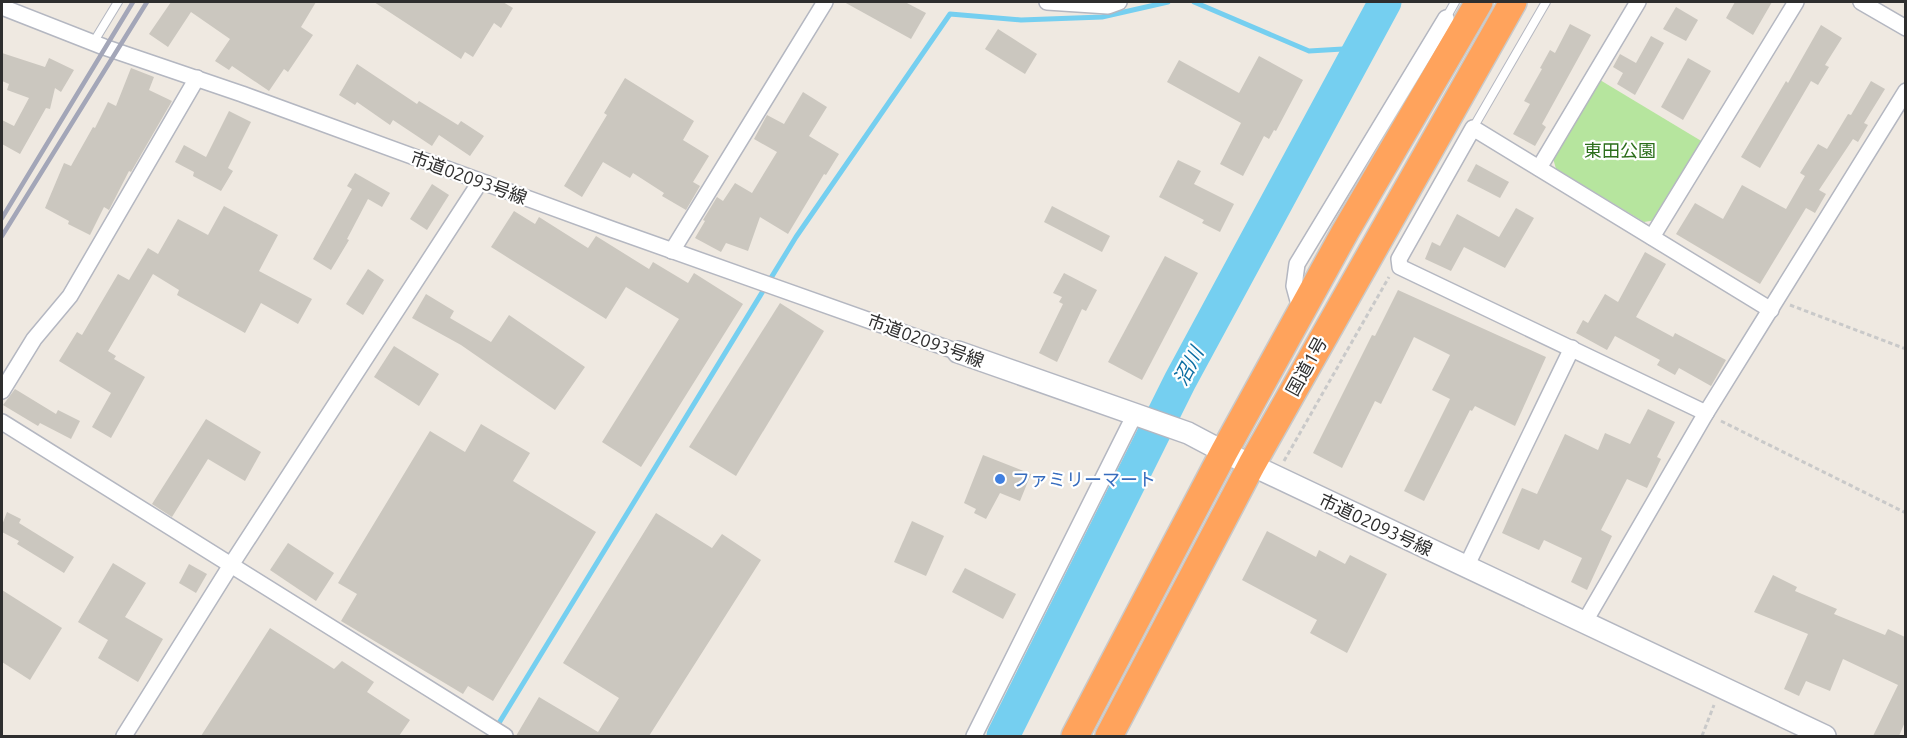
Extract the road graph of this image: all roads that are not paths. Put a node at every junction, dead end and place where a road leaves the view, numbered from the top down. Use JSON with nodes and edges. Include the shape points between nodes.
{"nodes":[{"id":1,"x":118,"y":2,"type":"edge"},
{"id":2,"x":825,"y":2,"type":"edge"},
{"id":3,"x":1047,"y":2,"type":"edge"},
{"id":4,"x":1119,"y":2,"type":"edge"},
{"id":5,"x":1455,"y":2,"type":"edge"},
{"id":6,"x":1479,"y":2,"type":"edge"},
{"id":7,"x":1513,"y":2,"type":"edge"},
{"id":8,"x":1546,"y":2,"type":"edge"},
{"id":9,"x":1638,"y":2,"type":"edge"},
{"id":10,"x":1796,"y":2,"type":"edge"},
{"id":11,"x":1861,"y":2,"type":"edge"},
{"id":12,"x":2,"y":7,"type":"edge"},
{"id":13,"x":1446,"y":18,"type":"joint"},
{"id":14,"x":1905,"y":28,"type":"edge"},
{"id":15,"x":93,"y":43,"type":"junction"},
{"id":16,"x":197,"y":78,"type":"junction"},
{"id":17,"x":1905,"y":91,"type":"edge"},
{"id":18,"x":1473,"y":128,"type":"junction"},
{"id":19,"x":1539,"y":168,"type":"junction"},
{"id":20,"x":480,"y":182,"type":"junction"},
{"id":21,"x":1652,"y":237,"type":"junction"},
{"id":22,"x":672,"y":251,"type":"junction"},
{"id":23,"x":1774,"y":305,"type":"junction"},
{"id":24,"x":1301,"y":312,"type":"junction"},
{"id":25,"x":1572,"y":348,"type":"junction"},
{"id":26,"x":958,"y":352,"type":"joint"},
{"id":27,"x":2,"y":392,"type":"edge"},
{"id":28,"x":1706,"y":413,"type":"junction"},
{"id":29,"x":1138,"y":415,"type":"junction"},
{"id":30,"x":2,"y":422,"type":"edge"},
{"id":31,"x":1224,"y":452,"type":"junction"},
{"id":32,"x":1251,"y":464,"type":"junction"},
{"id":33,"x":231,"y":565,"type":"junction"},
{"id":34,"x":1466,"y":567,"type":"junction"},
{"id":35,"x":1584,"y":623,"type":"junction"},
{"id":36,"x":124,"y":736,"type":"edge"},
{"id":37,"x":505,"y":736,"type":"edge"},
{"id":38,"x":974,"y":736,"type":"edge"},
{"id":39,"x":1075,"y":736,"type":"edge"},
{"id":40,"x":1109,"y":736,"type":"edge"},
{"id":41,"x":1825,"y":736,"type":"edge"}],
"edges":[{"from":1,"to":15,"type":"lane"},
{"from":2,"to":22,"type":"street"},
{"from":3,"to":4,"type":"street","via":[[1108,6]]},
{"from":5,"to":13,"type":"lane"},
{"from":6,"to":24,"type":"highway","name":"国道1号"},
{"from":7,"to":32,"type":"highway","name":"国道1号"},
{"from":8,"to":18,"type":"lane"},
{"from":9,"to":19,"type":"street"},
{"from":10,"to":21,"type":"street"},
{"from":11,"to":14,"type":"street"},
{"from":12,"to":15,"type":"street","name":"市道02093号線"},
{"from":13,"to":24,"type":"street","via":[[1298,264],[1293,286]]},
{"from":15,"to":16,"type":"street","name":"市道02093号線"},
{"from":16,"to":20,"type":"street","name":"市道02093号線"},
{"from":16,"to":27,"type":"street","via":[[70,296],[34,339]]},
{"from":17,"to":23,"type":"street"},
{"from":18,"to":19,"type":"street"},
{"from":18,"to":25,"type":"street","via":[[1399,259],[1400,267]]},
{"from":19,"to":21,"type":"street"},
{"from":20,"to":22,"type":"street","name":"市道02093号線"},
{"from":20,"to":33,"type":"street"},
{"from":21,"to":23,"type":"street"},
{"from":22,"to":26,"type":"street","name":"市道02093号線"},
{"from":23,"to":28,"type":"street"},
{"from":24,"to":31,"type":"highway","name":"国道1号"},
{"from":25,"to":28,"type":"street"},
{"from":25,"to":34,"type":"street"},
{"from":26,"to":29,"type":"street","name":"市道02093号線"},
{"from":28,"to":35,"type":"street"},
{"from":29,"to":31,"type":"street","name":"市道02093号線","via":[[1188,433]]},
{"from":29,"to":38,"type":"street"},
{"from":30,"to":33,"type":"street"},
{"from":31,"to":32,"type":"street","name":"市道02093号線"},
{"from":31,"to":39,"type":"highway","name":"国道1号"},
{"from":32,"to":34,"type":"street","name":"市道02093号線"},
{"from":32,"to":40,"type":"highway","name":"国道1号"},
{"from":33,"to":36,"type":"street"},
{"from":33,"to":37,"type":"street"},
{"from":34,"to":35,"type":"street","name":"市道02093号線"},
{"from":35,"to":41,"type":"street","name":"市道02093号線"}]}
